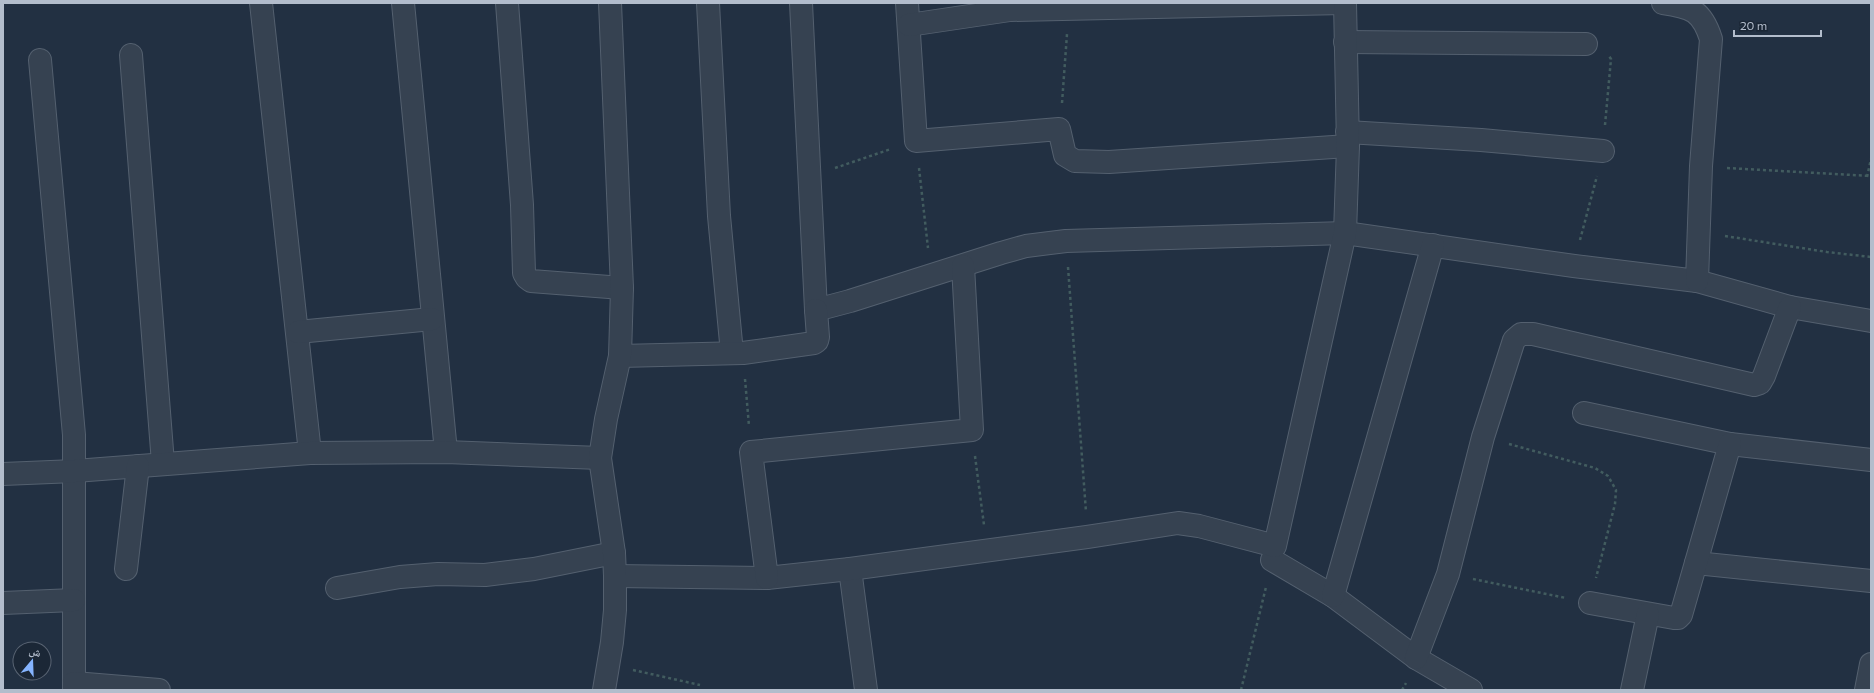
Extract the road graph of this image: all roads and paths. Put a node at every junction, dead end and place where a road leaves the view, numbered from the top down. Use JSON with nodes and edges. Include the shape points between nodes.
{"nodes":[{"id":1,"x":261,"y":3,"type":"edge"},
{"id":2,"x":403,"y":3,"type":"edge"},
{"id":3,"x":507,"y":3,"type":"edge"},
{"id":4,"x":610,"y":3,"type":"edge"},
{"id":5,"x":708,"y":3,"type":"edge"},
{"id":6,"x":801,"y":3,"type":"edge"},
{"id":7,"x":907,"y":3,"type":"edge"},
{"id":8,"x":1345,"y":3,"type":"edge"},
{"id":9,"x":1663,"y":3,"type":"edge"},
{"id":10,"x":1010,"y":7,"type":"edge"},
{"id":11,"x":1069,"y":10,"type":"junction"},
{"id":12,"x":909,"y":25,"type":"junction"},
{"id":13,"x":1345,"y":42,"type":"junction"},
{"id":14,"x":1586,"y":44,"type":"joint"},
{"id":15,"x":131,"y":55,"type":"dead end"},
{"id":16,"x":40,"y":60,"type":"dead end"},
{"id":17,"x":1060,"y":129,"type":"junction"},
{"id":18,"x":1347,"y":139,"type":"junction"},
{"id":19,"x":916,"y":141,"type":"junction"},
{"id":20,"x":1603,"y":151,"type":"junction"},
{"id":21,"x":1871,"y":158,"type":"edge"},
{"id":22,"x":1701,"y":166,"type":"junction"},
{"id":23,"x":1871,"y":176,"type":"edge"},
{"id":24,"x":1867,"y":177,"type":"junction"},
{"id":25,"x":810,"y":178,"type":"junction"},
{"id":26,"x":1698,"y":231,"type":"junction"},
{"id":27,"x":1346,"y":233,"type":"junction"},
{"id":28,"x":1066,"y":241,"type":"junction"},
{"id":29,"x":1433,"y":245,"type":"junction"},
{"id":30,"x":1871,"y":257,"type":"edge"},
{"id":31,"x":963,"y":266,"type":"junction"},
{"id":32,"x":1574,"y":266,"type":"junction"},
{"id":33,"x":931,"y":274,"type":"junction"},
{"id":34,"x":1697,"y":281,"type":"junction"},
{"id":35,"x":622,"y":288,"type":"junction"},
{"id":36,"x":1790,"y":307,"type":"junction"},
{"id":37,"x":816,"y":310,"type":"junction"},
{"id":38,"x":432,"y":319,"type":"junction"},
{"id":39,"x":1871,"y":321,"type":"edge"},
{"id":40,"x":298,"y":332,"type":"junction"},
{"id":41,"x":737,"y":353,"type":"junction"},
{"id":42,"x":620,"y":356,"type":"junction"},
{"id":43,"x":1584,"y":413,"type":"dead end"},
{"id":44,"x":972,"y":430,"type":"junction"},
{"id":45,"x":1483,"y":437,"type":"junction"},
{"id":46,"x":1730,"y":444,"type":"junction"},
{"id":47,"x":446,"y":452,"type":"junction"},
{"id":48,"x":750,"y":452,"type":"junction"},
{"id":49,"x":310,"y":453,"type":"junction"},
{"id":50,"x":600,"y":458,"type":"junction"},
{"id":51,"x":1871,"y":460,"type":"edge"},
{"id":52,"x":163,"y":463,"type":"junction"},
{"id":53,"x":138,"y":466,"type":"junction"},
{"id":54,"x":75,"y":471,"type":"junction"},
{"id":55,"x":3,"y":474,"type":"edge"},
{"id":56,"x":1087,"y":537,"type":"junction"},
{"id":57,"x":987,"y":551,"type":"junction"},
{"id":58,"x":614,"y":553,"type":"junction"},
{"id":59,"x":1272,"y":560,"type":"joint"},
{"id":60,"x":1696,"y":563,"type":"junction"},
{"id":61,"x":126,"y":569,"type":"dead end"},
{"id":62,"x":850,"y":569,"type":"junction"},
{"id":63,"x":1448,"y":574,"type":"junction"},
{"id":64,"x":615,"y":576,"type":"junction"},
{"id":65,"x":767,"y":578,"type":"junction"},
{"id":66,"x":1871,"y":581,"type":"edge"},
{"id":67,"x":337,"y":588,"type":"dead end"},
{"id":68,"x":1333,"y":596,"type":"junction"},
{"id":69,"x":74,"y":600,"type":"junction"},
{"id":70,"x":3,"y":603,"type":"edge"},
{"id":71,"x":1590,"y":603,"type":"junction"},
{"id":72,"x":1648,"y":614,"type":"junction"},
{"id":73,"x":1416,"y":658,"type":"junction"},
{"id":74,"x":1871,"y":664,"type":"edge"},
{"id":75,"x":609,"y":665,"type":"junction"},
{"id":76,"x":700,"y":685,"type":"dead end"},
{"id":77,"x":74,"y":687,"type":"edge"},
{"id":78,"x":159,"y":690,"type":"edge"},
{"id":79,"x":604,"y":690,"type":"edge"},
{"id":80,"x":866,"y":690,"type":"edge"},
{"id":81,"x":1241,"y":690,"type":"edge"},
{"id":82,"x":1471,"y":690,"type":"edge"},
{"id":83,"x":1632,"y":690,"type":"edge"},
{"id":84,"x":1866,"y":690,"type":"edge"}],
"edges":[{"from":1,"to":40,"type":"street"},
{"from":2,"to":38,"type":"street"},
{"from":3,"to":35,"type":"street","via":[[522,205],[524,273],[531,281]]},
{"from":4,"to":35,"type":"street"},
{"from":5,"to":41,"type":"street","via":[[719,216]]},
{"from":6,"to":25,"type":"street"},
{"from":7,"to":12,"type":"street"},
{"from":8,"to":11,"type":"street"},
{"from":8,"to":13,"type":"street"},
{"from":9,"to":22,"type":"street","via":[[1695,11],[1706,23],[1711,39]]},
{"from":10,"to":11,"type":"street"},
{"from":10,"to":12,"type":"street"},
{"from":11,"to":17,"type":"path"},
{"from":12,"to":19,"type":"street"},
{"from":13,"to":14,"type":"street"},
{"from":13,"to":18,"type":"street"},
{"from":14,"to":20,"type":"path","via":[[1603,48],[1611,59]]},
{"from":15,"to":52,"type":"street"},
{"from":16,"to":54,"type":"street","via":[[74,435]]},
{"from":17,"to":18,"type":"street","via":[[1065,155],[1075,161],[1109,162]]},
{"from":17,"to":19,"type":"street"},
{"from":18,"to":20,"type":"street","via":[[1481,140]]},
{"from":18,"to":27,"type":"street"},
{"from":19,"to":25,"type":"path","via":[[861,158]]},
{"from":19,"to":33,"type":"path"},
{"from":20,"to":32,"type":"path"},
{"from":21,"to":24,"type":"path"},
{"from":22,"to":24,"type":"path"},
{"from":22,"to":26,"type":"street"},
{"from":23,"to":24,"type":"path"},
{"from":25,"to":37,"type":"street"},
{"from":26,"to":30,"type":"path"},
{"from":26,"to":34,"type":"street"},
{"from":27,"to":28,"type":"street"},
{"from":27,"to":29,"type":"street"},
{"from":27,"to":56,"type":"street","via":[[1275,546],[1178,523]]},
{"from":28,"to":31,"type":"street","via":[[1001,252]]},
{"from":28,"to":56,"type":"path"},
{"from":29,"to":32,"type":"street"},
{"from":29,"to":68,"type":"street"},
{"from":31,"to":33,"type":"street"},
{"from":31,"to":44,"type":"street"},
{"from":32,"to":34,"type":"street"},
{"from":33,"to":37,"type":"street"},
{"from":34,"to":36,"type":"street"},
{"from":35,"to":42,"type":"street"},
{"from":36,"to":39,"type":"street"},
{"from":36,"to":45,"type":"street","via":[[1764,376],[1760,383],[1754,385],[1533,334],[1521,334],[1514,340],[1510,349]]},
{"from":37,"to":41,"type":"street","via":[[818,337],[814,343]]},
{"from":38,"to":40,"type":"street"},
{"from":38,"to":47,"type":"street"},
{"from":40,"to":49,"type":"street"},
{"from":41,"to":42,"type":"street"},
{"from":41,"to":48,"type":"path"},
{"from":42,"to":50,"type":"street"},
{"from":43,"to":46,"type":"street"},
{"from":44,"to":48,"type":"street"},
{"from":44,"to":57,"type":"path"},
{"from":45,"to":63,"type":"street"},
{"from":45,"to":71,"type":"path","via":[[1595,468],[1608,476],[1616,490],[1615,504]]},
{"from":46,"to":51,"type":"street"},
{"from":46,"to":60,"type":"street"},
{"from":47,"to":49,"type":"street"},
{"from":47,"to":50,"type":"street"},
{"from":48,"to":65,"type":"street"},
{"from":49,"to":52,"type":"street"},
{"from":50,"to":58,"type":"street"},
{"from":52,"to":53,"type":"street"},
{"from":53,"to":54,"type":"street"},
{"from":53,"to":61,"type":"street"},
{"from":54,"to":55,"type":"street"},
{"from":54,"to":69,"type":"street"},
{"from":56,"to":57,"type":"street"},
{"from":57,"to":62,"type":"street"},
{"from":58,"to":64,"type":"street"},
{"from":58,"to":67,"type":"street","via":[[534,569],[485,575],[438,574],[400,577]]},
{"from":59,"to":68,"type":"street"},
{"from":59,"to":81,"type":"path"},
{"from":60,"to":66,"type":"street"},
{"from":60,"to":72,"type":"street","via":[[1681,615],[1678,618]]},
{"from":62,"to":65,"type":"street"},
{"from":62,"to":80,"type":"street"},
{"from":63,"to":71,"type":"path"},
{"from":63,"to":73,"type":"street"},
{"from":64,"to":65,"type":"street"},
{"from":64,"to":75,"type":"street","via":[[615,610]]},
{"from":68,"to":73,"type":"street"},
{"from":69,"to":70,"type":"street"},
{"from":69,"to":77,"type":"street"},
{"from":71,"to":72,"type":"street"},
{"from":72,"to":83,"type":"street"},
{"from":73,"to":82,"type":"street"},
{"from":74,"to":84,"type":"street"},
{"from":75,"to":76,"type":"path"},
{"from":75,"to":79,"type":"street"},
{"from":77,"to":78,"type":"street"}]}
